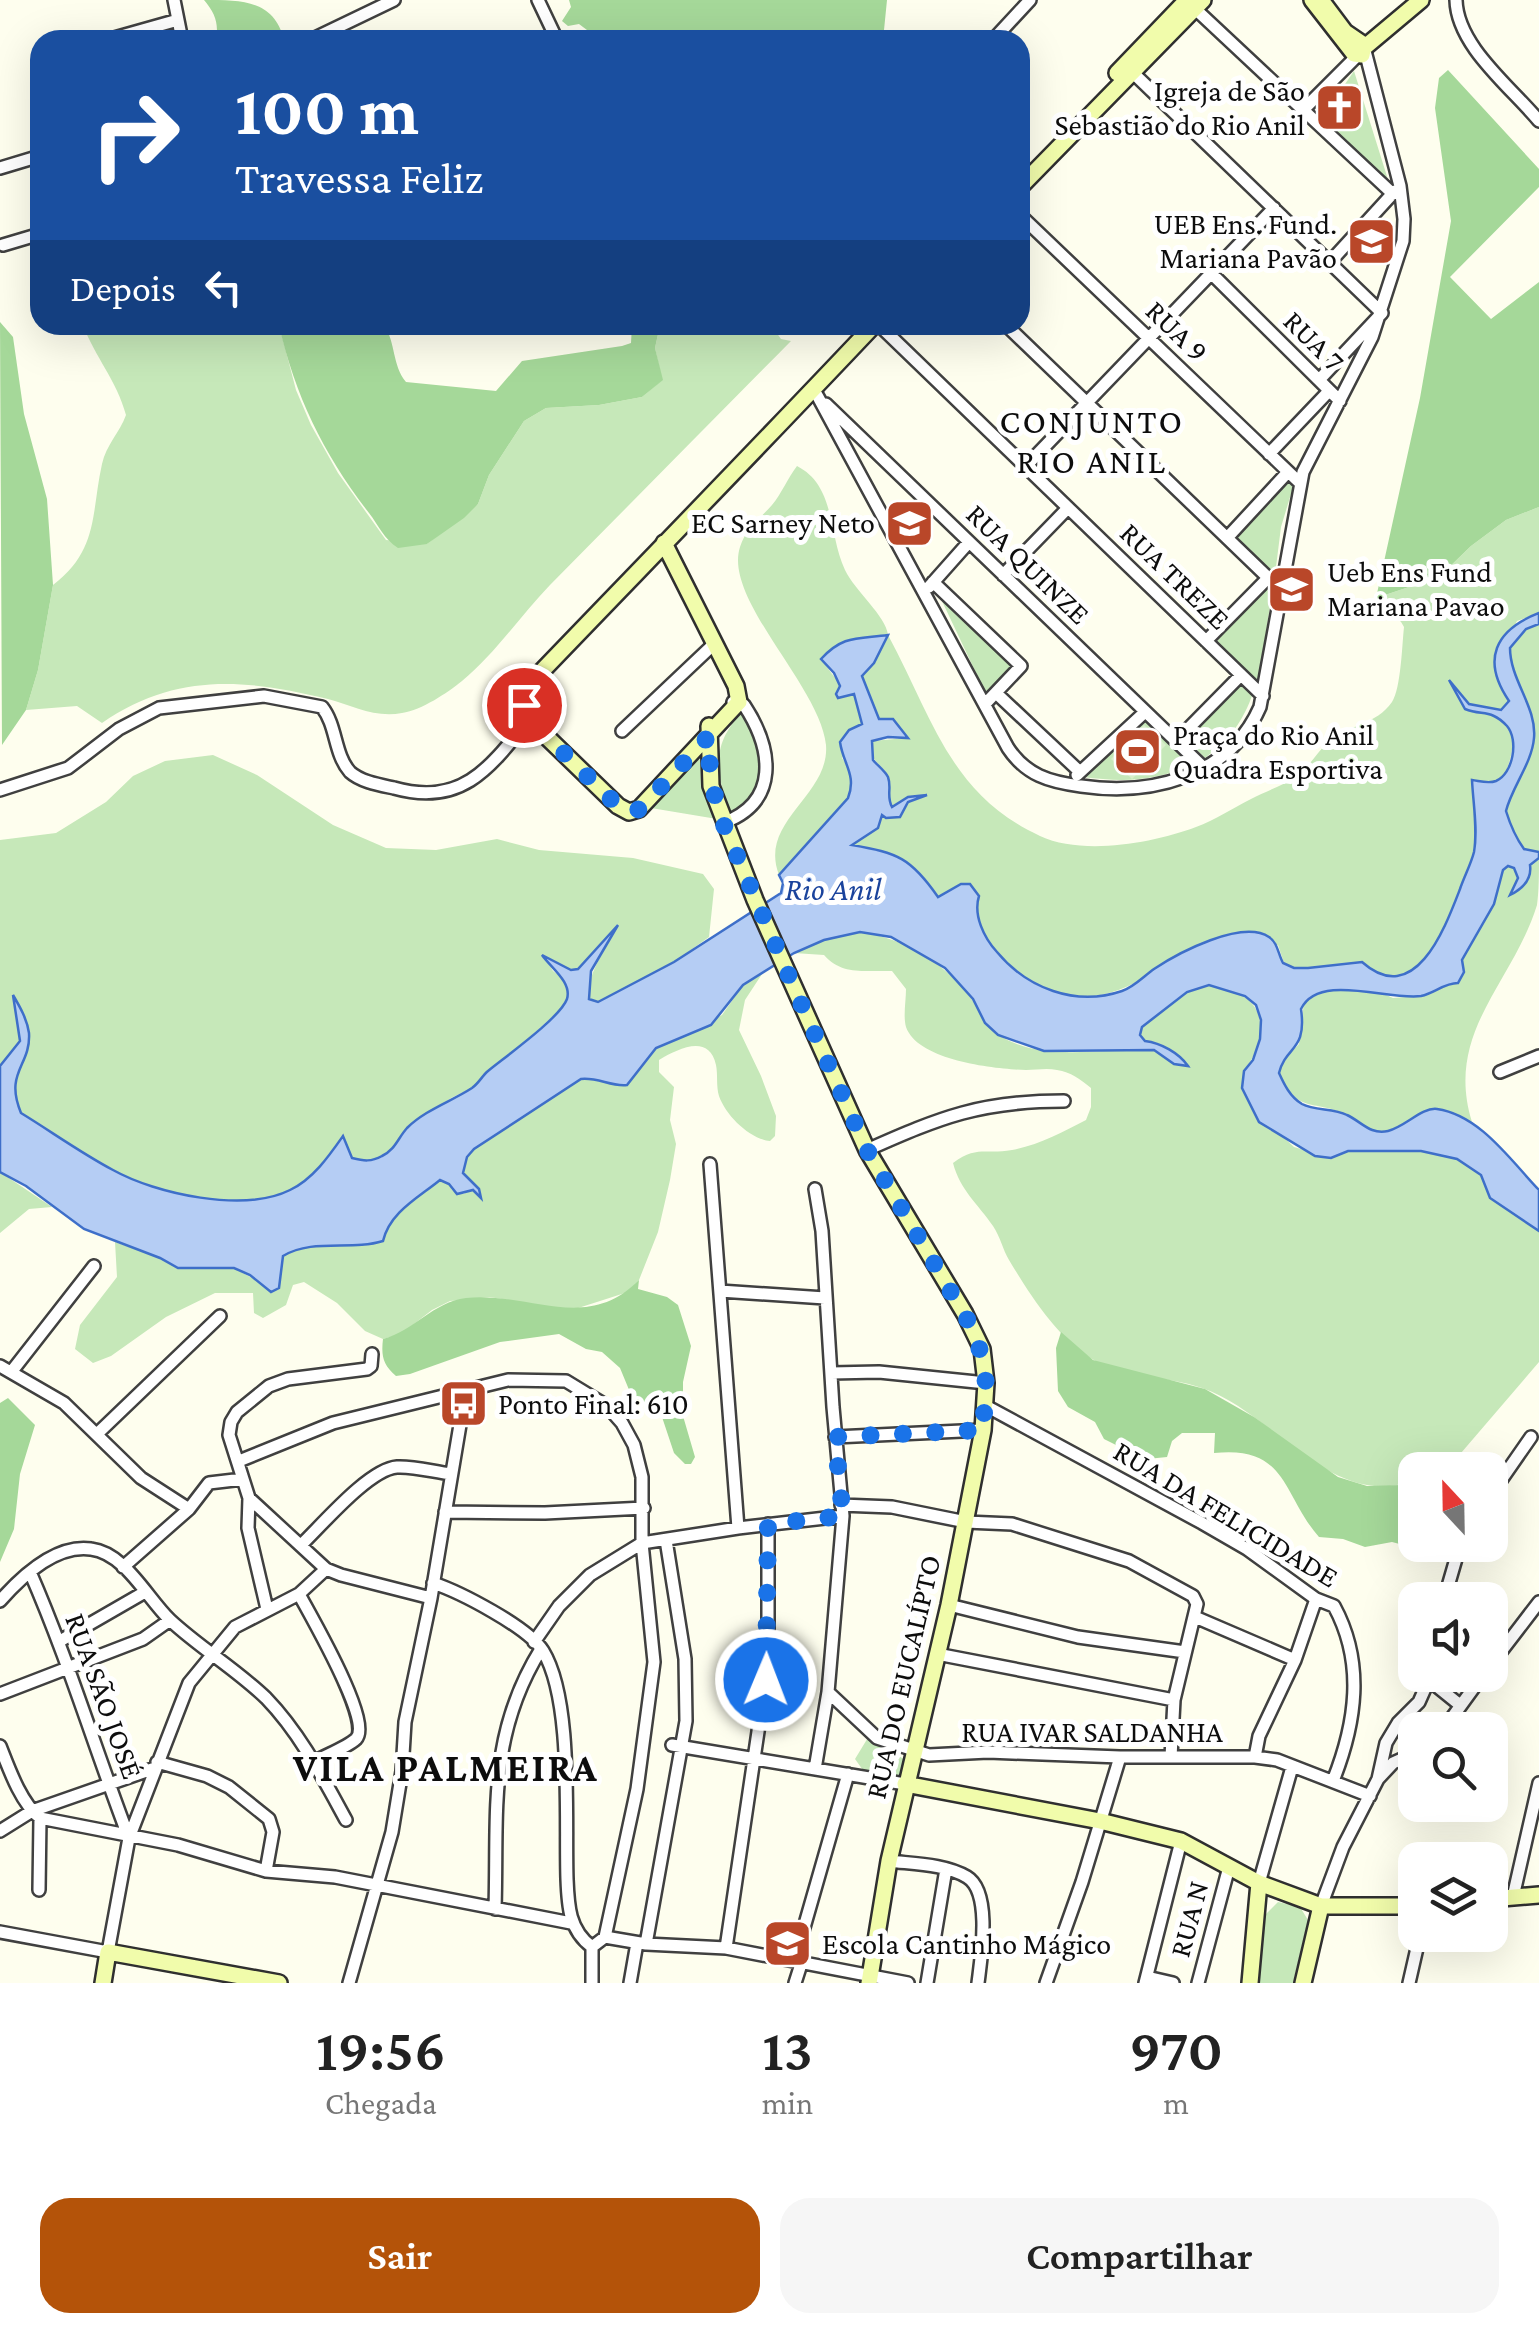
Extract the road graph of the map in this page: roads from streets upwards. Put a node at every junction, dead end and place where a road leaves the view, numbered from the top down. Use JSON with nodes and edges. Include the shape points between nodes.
{"nodes":[{"id":1,"x":174,"y":0,"type":"edge"},
{"id":2,"x":394,"y":0,"type":"edge"},
{"id":3,"x":538,"y":0,"type":"edge"},
{"id":4,"x":1030,"y":0,"type":"edge"},
{"id":5,"x":1312,"y":0,"type":"edge"},
{"id":6,"x":1320,"y":0,"type":"edge"},
{"id":7,"x":1421,"y":0,"type":"edge"},
{"id":8,"x":1456,"y":0,"type":"edge"},
{"id":9,"x":1193,"y":2,"type":"edge"},
{"id":10,"x":178,"y":20,"type":"junction"},
{"id":11,"x":142,"y":30,"type":"edge"},
{"id":12,"x":180,"y":30,"type":"edge"},
{"id":13,"x":332,"y":30,"type":"edge"},
{"id":14,"x":552,"y":30,"type":"edge"},
{"id":15,"x":1002,"y":30,"type":"edge"},
{"id":16,"x":1360,"y":49,"type":"junction"},
{"id":17,"x":1128,"y":69,"type":"junction"},
{"id":18,"x":1304,"y":110,"type":"junction"},
{"id":19,"x":1539,"y":121,"type":"edge"},
{"id":20,"x":30,"y":159,"type":"edge"},
{"id":21,"x":1030,"y":164,"type":"edge"},
{"id":22,"x":0,"y":168,"type":"edge"},
{"id":23,"x":1030,"y":176,"type":"edge"},
{"id":24,"x":1396,"y":190,"type":"junction"},
{"id":25,"x":1274,"y":208,"type":"junction"},
{"id":26,"x":1030,"y":225,"type":"edge"},
{"id":27,"x":30,"y":237,"type":"edge"},
{"id":28,"x":3,"y":245,"type":"dead end"},
{"id":29,"x":1330,"y":262,"type":"junction"},
{"id":30,"x":1212,"y":273,"type":"junction"},
{"id":31,"x":1382,"y":314,"type":"junction"},
{"id":32,"x":871,"y":335,"type":"edge"},
{"id":33,"x":889,"y":335,"type":"edge"},
{"id":34,"x":1016,"y":335,"type":"edge"},
{"id":35,"x":1149,"y":339,"type":"junction"},
{"id":36,"x":1318,"y":380,"type":"junction"},
{"id":37,"x":1329,"y":391,"type":"junction"},
{"id":38,"x":815,"y":393,"type":"junction"},
{"id":39,"x":1340,"y":401,"type":"junction"},
{"id":40,"x":1086,"y":402,"type":"junction"},
{"id":41,"x":1269,"y":454,"type":"junction"},
{"id":42,"x":1025,"y":467,"type":"junction"},
{"id":43,"x":1288,"y":472,"type":"junction"},
{"id":44,"x":1300,"y":483,"type":"junction"},
{"id":45,"x":1068,"y":508,"type":"junction"},
{"id":46,"x":1227,"y":538,"type":"junction"},
{"id":47,"x":970,"y":542,"type":"junction"},
{"id":48,"x":663,"y":550,"type":"junction"},
{"id":49,"x":1004,"y":575,"type":"junction"},
{"id":50,"x":1268,"y":578,"type":"junction"},
{"id":51,"x":930,"y":586,"type":"junction"},
{"id":52,"x":1281,"y":590,"type":"junction"},
{"id":53,"x":1206,"y":641,"type":"junction"},
{"id":54,"x":712,"y":646,"type":"junction"},
{"id":55,"x":1241,"y":675,"type":"junction"},
{"id":56,"x":996,"y":692,"type":"junction"},
{"id":57,"x":1263,"y":696,"type":"junction"},
{"id":58,"x":734,"y":702,"type":"junction"},
{"id":59,"x":985,"y":704,"type":"junction"},
{"id":60,"x":1145,"y":712,"type":"junction"},
{"id":61,"x":528,"y":718,"type":"junction"},
{"id":62,"x":622,"y":731,"type":"dead end"},
{"id":63,"x":709,"y":731,"type":"junction"},
{"id":64,"x":1176,"y":741,"type":"junction"},
{"id":65,"x":1204,"y":768,"type":"junction"},
{"id":66,"x":1080,"y":772,"type":"junction"},
{"id":67,"x":1067,"y":784,"type":"junction"},
{"id":68,"x":0,"y":790,"type":"edge"},
{"id":69,"x":723,"y":823,"type":"junction"},
{"id":70,"x":1539,"y":1056,"type":"edge"},
{"id":71,"x":1500,"y":1072,"type":"dead end"},
{"id":72,"x":1064,"y":1101,"type":"dead end"},
{"id":73,"x":867,"y":1150,"type":"junction"},
{"id":74,"x":710,"y":1164,"type":"dead end"},
{"id":75,"x":815,"y":1189,"type":"dead end"},
{"id":76,"x":94,"y":1266,"type":"dead end"},
{"id":77,"x":720,"y":1292,"type":"junction"},
{"id":78,"x":826,"y":1298,"type":"junction"},
{"id":79,"x":220,"y":1316,"type":"dead end"},
{"id":80,"x":372,"y":1354,"type":"dead end"},
{"id":81,"x":6,"y":1369,"type":"edge"},
{"id":82,"x":830,"y":1374,"type":"junction"},
{"id":83,"x":986,"y":1383,"type":"junction"},
{"id":84,"x":466,"y":1388,"type":"junction"},
{"id":85,"x":986,"y":1406,"type":"junction"},
{"id":86,"x":983,"y":1430,"type":"junction"},
{"id":87,"x":98,"y":1433,"type":"junction"},
{"id":88,"x":835,"y":1437,"type":"junction"},
{"id":89,"x":1531,"y":1437,"type":"dead end"},
{"id":90,"x":239,"y":1461,"type":"junction"},
{"id":91,"x":1508,"y":1470,"type":"edge"},
{"id":92,"x":451,"y":1474,"type":"junction"},
{"id":93,"x":243,"y":1479,"type":"junction"},
{"id":94,"x":249,"y":1498,"type":"junction"},
{"id":95,"x":644,"y":1508,"type":"junction"},
{"id":96,"x":189,"y":1509,"type":"junction"},
{"id":97,"x":842,"y":1510,"type":"junction"},
{"id":98,"x":445,"y":1512,"type":"junction"},
{"id":99,"x":966,"y":1522,"type":"junction"},
{"id":100,"x":768,"y":1524,"type":"junction"},
{"id":101,"x":738,"y":1528,"type":"junction"},
{"id":102,"x":666,"y":1540,"type":"junction"},
{"id":103,"x":642,"y":1543,"type":"junction"},
{"id":104,"x":301,"y":1545,"type":"junction"},
{"id":105,"x":123,"y":1567,"type":"junction"},
{"id":106,"x":326,"y":1568,"type":"junction"},
{"id":107,"x":30,"y":1572,"type":"junction"},
{"id":108,"x":433,"y":1583,"type":"junction"},
{"id":109,"x":145,"y":1592,"type":"junction"},
{"id":110,"x":299,"y":1594,"type":"junction"},
{"id":111,"x":430,"y":1598,"type":"junction"},
{"id":112,"x":1316,"y":1599,"type":"junction"},
{"id":113,"x":0,"y":1600,"type":"edge"},
{"id":114,"x":1539,"y":1602,"type":"edge"},
{"id":115,"x":948,"y":1606,"type":"junction"},
{"id":116,"x":268,"y":1609,"type":"junction"},
{"id":117,"x":1195,"y":1616,"type":"junction"},
{"id":118,"x":170,"y":1620,"type":"junction"},
{"id":119,"x":60,"y":1641,"type":"junction"},
{"id":120,"x":1508,"y":1642,"type":"edge"},
{"id":121,"x":538,"y":1645,"type":"junction"},
{"id":122,"x":212,"y":1652,"type":"junction"},
{"id":123,"x":1185,"y":1652,"type":"junction"},
{"id":124,"x":937,"y":1654,"type":"junction"},
{"id":125,"x":1295,"y":1660,"type":"junction"},
{"id":126,"x":68,"y":1668,"type":"junction"},
{"id":127,"x":828,"y":1692,"type":"junction"},
{"id":128,"x":1424,"y":1692,"type":"edge"},
{"id":129,"x":1446,"y":1692,"type":"edge"},
{"id":130,"x":1470,"y":1692,"type":"edge"},
{"id":131,"x":0,"y":1694,"type":"edge"},
{"id":132,"x":1174,"y":1700,"type":"junction"},
{"id":133,"x":1460,"y":1705,"type":"junction"},
{"id":134,"x":1455,"y":1712,"type":"edge"},
{"id":135,"x":677,"y":1745,"type":"junction"},
{"id":136,"x":0,"y":1746,"type":"edge"},
{"id":137,"x":913,"y":1752,"type":"junction"},
{"id":138,"x":1255,"y":1757,"type":"junction"},
{"id":139,"x":1120,"y":1758,"type":"junction"},
{"id":140,"x":1171,"y":1758,"type":"junction"},
{"id":141,"x":754,"y":1759,"type":"junction"},
{"id":142,"x":1398,"y":1760,"type":"edge"},
{"id":143,"x":314,"y":1762,"type":"junction"},
{"id":144,"x":156,"y":1765,"type":"junction"},
{"id":145,"x":1292,"y":1767,"type":"junction"},
{"id":146,"x":815,"y":1769,"type":"junction"},
{"id":147,"x":848,"y":1774,"type":"junction"},
{"id":148,"x":1378,"y":1780,"type":"junction"},
{"id":149,"x":1334,"y":1781,"type":"junction"},
{"id":150,"x":1539,"y":1783,"type":"edge"},
{"id":151,"x":108,"y":1784,"type":"junction"},
{"id":152,"x":905,"y":1784,"type":"junction"},
{"id":153,"x":1370,"y":1796,"type":"junction"},
{"id":154,"x":1536,"y":1807,"type":"edge"},
{"id":155,"x":36,"y":1815,"type":"junction"},
{"id":156,"x":346,"y":1820,"type":"dead end"},
{"id":157,"x":1100,"y":1821,"type":"junction"},
{"id":158,"x":0,"y":1830,"type":"edge"},
{"id":159,"x":129,"y":1838,"type":"junction"},
{"id":160,"x":1182,"y":1841,"type":"junction"},
{"id":161,"x":890,"y":1861,"type":"junction"},
{"id":162,"x":1229,"y":1867,"type":"junction"},
{"id":163,"x":946,"y":1869,"type":"junction"},
{"id":164,"x":266,"y":1872,"type":"junction"},
{"id":165,"x":1259,"y":1883,"type":"junction"},
{"id":166,"x":377,"y":1886,"type":"junction"},
{"id":167,"x":39,"y":1890,"type":"dead end"},
{"id":168,"x":1539,"y":1895,"type":"edge"},
{"id":169,"x":1298,"y":1897,"type":"junction"},
{"id":170,"x":1513,"y":1897,"type":"junction"},
{"id":171,"x":1508,"y":1898,"type":"edge"},
{"id":172,"x":1321,"y":1906,"type":"junction"},
{"id":173,"x":1398,"y":1906,"type":"edge"},
{"id":174,"x":495,"y":1909,"type":"junction"},
{"id":175,"x":571,"y":1922,"type":"junction"},
{"id":176,"x":1255,"y":1924,"type":"junction"},
{"id":177,"x":1315,"y":1931,"type":"junction"},
{"id":178,"x":0,"y":1932,"type":"edge"},
{"id":179,"x":605,"y":1937,"type":"junction"},
{"id":180,"x":642,"y":1944,"type":"junction"},
{"id":181,"x":592,"y":1947,"type":"junction"},
{"id":182,"x":726,"y":1948,"type":"junction"},
{"id":183,"x":108,"y":1952,"type":"junction"},
{"id":184,"x":1416,"y":1952,"type":"edge"},
{"id":185,"x":799,"y":1960,"type":"junction"},
{"id":186,"x":869,"y":1980,"type":"edge"},
{"id":187,"x":1146,"y":1980,"type":"edge"},
{"id":188,"x":103,"y":1983,"type":"edge"},
{"id":189,"x":279,"y":1983,"type":"edge"},
{"id":190,"x":349,"y":1983,"type":"edge"},
{"id":191,"x":592,"y":1983,"type":"edge"},
{"id":192,"x":630,"y":1983,"type":"edge"},
{"id":193,"x":796,"y":1983,"type":"edge"},
{"id":194,"x":908,"y":1983,"type":"edge"},
{"id":195,"x":927,"y":1983,"type":"edge"},
{"id":196,"x":978,"y":1983,"type":"edge"},
{"id":197,"x":1046,"y":1983,"type":"edge"},
{"id":198,"x":1173,"y":1983,"type":"edge"},
{"id":199,"x":1198,"y":1983,"type":"edge"},
{"id":200,"x":1250,"y":1983,"type":"edge"},
{"id":201,"x":1303,"y":1983,"type":"edge"},
{"id":202,"x":1408,"y":1983,"type":"edge"}],
"edges":[{"from":1,"to":10,"type":"street"},
{"from":2,"to":13,"type":"street"},
{"from":3,"to":14,"type":"street"},
{"from":4,"to":15,"type":"street"},
{"from":5,"to":16,"type":"street"},
{"from":6,"to":16,"type":"street"},
{"from":7,"to":16,"type":"street"},
{"from":8,"to":19,"type":"street","via":[[1469,42]]},
{"from":9,"to":17,"type":"street"},
{"from":9,"to":18,"type":"street"},
{"from":10,"to":11,"type":"street"},
{"from":10,"to":12,"type":"street"},
{"from":16,"to":18,"type":"street"},
{"from":16,"to":24,"type":"street","via":[[1376,89]]},
{"from":17,"to":21,"type":"street"},
{"from":17,"to":23,"type":"street"},
{"from":17,"to":25,"type":"street"},
{"from":18,"to":24,"type":"street"},
{"from":20,"to":22,"type":"street"},
{"from":24,"to":29,"type":"street"},
{"from":24,"to":31,"type":"street","via":[[1403,241]]},
{"from":25,"to":29,"type":"street"},
{"from":25,"to":30,"type":"street"},
{"from":26,"to":35,"type":"street","name":"RUA 9"},
{"from":27,"to":28,"type":"street"},
{"from":29,"to":31,"type":"street"},
{"from":30,"to":35,"type":"street"},
{"from":30,"to":36,"type":"street","name":"RUA 7"},
{"from":31,"to":36,"type":"street"},
{"from":31,"to":39,"type":"street"},
{"from":32,"to":38,"type":"street"},
{"from":33,"to":42,"type":"street","name":"RUA TREZE"},
{"from":34,"to":40,"type":"street"},
{"from":35,"to":40,"type":"street"},
{"from":35,"to":41,"type":"street","name":"RUA 9"},
{"from":36,"to":37,"type":"street","name":"RUA 7"},
{"from":37,"to":39,"type":"street","name":"RUA 7"},
{"from":37,"to":41,"type":"street"},
{"from":38,"to":47,"type":"street","name":"RUA QUINZE"},
{"from":38,"to":48,"type":"street"},
{"from":38,"to":51,"type":"street"},
{"from":39,"to":44,"type":"street"},
{"from":40,"to":42,"type":"street"},
{"from":40,"to":46,"type":"street"},
{"from":41,"to":43,"type":"street","name":"RUA 9"},
{"from":42,"to":45,"type":"street","name":"RUA TREZE"},
{"from":43,"to":44,"type":"street","name":"RUA 9"},
{"from":43,"to":46,"type":"street"},
{"from":44,"to":52,"type":"street"},
{"from":45,"to":49,"type":"street"},
{"from":45,"to":53,"type":"street","name":"RUA TREZE"},
{"from":46,"to":50,"type":"street"},
{"from":47,"to":49,"type":"street","name":"RUA QUINZE"},
{"from":47,"to":51,"type":"street"},
{"from":48,"to":54,"type":"street"},
{"from":48,"to":61,"type":"street","via":[[524,701]]},
{"from":49,"to":60,"type":"street","name":"RUA QUINZE"},
{"from":50,"to":52,"type":"street"},
{"from":50,"to":53,"type":"street"},
{"from":51,"to":56,"type":"street","via":[[1019,663]]},
{"from":51,"to":59,"type":"street"},
{"from":52,"to":57,"type":"street"},
{"from":53,"to":55,"type":"street","name":"RUA TREZE"},
{"from":54,"to":58,"type":"street"},
{"from":54,"to":62,"type":"street"},
{"from":55,"to":57,"type":"street","name":"RUA TREZE"},
{"from":55,"to":64,"type":"street"},
{"from":56,"to":59,"type":"street"},
{"from":56,"to":66,"type":"street"},
{"from":57,"to":65,"type":"street","via":[[1242,737]]},
{"from":58,"to":63,"type":"street"},
{"from":58,"to":69,"type":"street","via":[[747,709],[765,779],[756,804]]},
{"from":59,"to":67,"type":"street","via":[[1022,766]]},
{"from":60,"to":64,"type":"street","name":"RUA QUINZE"},
{"from":60,"to":66,"type":"street"},
{"from":61,"to":63,"type":"street","via":[[618,806],[634,804]]},
{"from":61,"to":68,"type":"street","via":[[478,776],[435,795],[362,780],[344,763],[322,707],[264,696],[159,708],[81,761]]},
{"from":63,"to":69,"type":"street","name":"RUA DO EUCALÍPTO","via":[[710,779]]},
{"from":64,"to":65,"type":"street","name":"RUA QUINZE"},
{"from":65,"to":67,"type":"street","via":[[1142,789]]},
{"from":66,"to":67,"type":"street"},
{"from":69,"to":73,"type":"street","name":"RUA DO EUCALÍPTO"},
{"from":70,"to":71,"type":"street"},
{"from":72,"to":73,"type":"street","via":[[968,1109]]},
{"from":73,"to":83,"type":"street","name":"RUA DO EUCALÍPTO","via":[[977,1336]]},
{"from":74,"to":77,"type":"street"},
{"from":75,"to":78,"type":"street"},
{"from":76,"to":81,"type":"street"},
{"from":77,"to":78,"type":"street"},
{"from":77,"to":101,"type":"street"},
{"from":78,"to":82,"type":"street"},
{"from":79,"to":87,"type":"street"},
{"from":80,"to":90,"type":"street","via":[[367,1369],[288,1379],[237,1412],[229,1435]]},
{"from":81,"to":87,"type":"street","via":[[64,1403]]},
{"from":82,"to":83,"type":"street"},
{"from":82,"to":88,"type":"street"},
{"from":83,"to":85,"type":"street","name":"RUA DO EUCALÍPTO"},
{"from":84,"to":90,"type":"street","via":[[333,1423]]},
{"from":84,"to":92,"type":"street"},
{"from":84,"to":95,"type":"street","via":[[544,1379],[586,1390],[622,1423],[634,1445]]},
{"from":85,"to":86,"type":"street","name":"RUA DO EUCALÍPTO"},
{"from":85,"to":112,"type":"street","name":"RUA DA FELICIDADE","via":[[1202,1523]]},
{"from":86,"to":88,"type":"street"},
{"from":86,"to":99,"type":"street","name":"RUA DO EUCALÍPTO"},
{"from":87,"to":96,"type":"street","via":[[141,1478]]},
{"from":88,"to":97,"type":"street"},
{"from":89,"to":91,"type":"street"},
{"from":90,"to":93,"type":"street"},
{"from":92,"to":98,"type":"street"},
{"from":92,"to":104,"type":"street","via":[[386,1470]]},
{"from":93,"to":94,"type":"street"},
{"from":93,"to":96,"type":"street","via":[[213,1480]]},
{"from":94,"to":104,"type":"street"},
{"from":94,"to":116,"type":"street","via":[[248,1528]]},
{"from":95,"to":98,"type":"street"},
{"from":95,"to":103,"type":"street"},
{"from":96,"to":105,"type":"street"},
{"from":97,"to":99,"type":"street","via":[[892,1506]]},
{"from":97,"to":100,"type":"street"},
{"from":97,"to":127,"type":"street"},
{"from":98,"to":108,"type":"street"},
{"from":99,"to":115,"type":"street","name":"RUA DO EUCALÍPTO"},
{"from":99,"to":117,"type":"street","via":[[1012,1524],[1129,1561],[1193,1596]]},
{"from":100,"to":101,"type":"street"},
{"from":100,"to":141,"type":"street","via":[[768,1664]]},
{"from":101,"to":102,"type":"street"},
{"from":102,"to":103,"type":"street"},
{"from":102,"to":135,"type":"street","via":[[686,1670]]},
{"from":103,"to":121,"type":"street","via":[[590,1575],[559,1606]]},
{"from":103,"to":179,"type":"street","via":[[653,1687]]},
{"from":104,"to":106,"type":"street"},
{"from":105,"to":107,"type":"street","via":[[94,1548],[53,1558]]},
{"from":105,"to":109,"type":"street"},
{"from":106,"to":110,"type":"street"},
{"from":106,"to":111,"type":"street"},
{"from":107,"to":113,"type":"street"},
{"from":107,"to":119,"type":"street","name":"RUA SÃO JOSÉ"},
{"from":108,"to":111,"type":"street"},
{"from":108,"to":121,"type":"street","via":[[458,1591]]},
{"from":109,"to":118,"type":"street"},
{"from":109,"to":119,"type":"street"},
{"from":110,"to":116,"type":"street"},
{"from":110,"to":143,"type":"street","via":[[354,1704],[360,1730]]},
{"from":111,"to":166,"type":"street"},
{"from":112,"to":125,"type":"street"},
{"from":112,"to":149,"type":"street","name":"RUA DA FELICIDADE","via":[[1334,1606],[1355,1669],[1352,1720]]},
{"from":114,"to":120,"type":"street"},
{"from":115,"to":123,"type":"street","via":[[1078,1638]]},
{"from":115,"to":124,"type":"street","name":"RUA DO EUCALÍPTO"},
{"from":116,"to":122,"type":"street","via":[[235,1626]]},
{"from":117,"to":123,"type":"street"},
{"from":117,"to":125,"type":"street"},
{"from":118,"to":122,"type":"street"},
{"from":118,"to":126,"type":"street","via":[[143,1639]]},
{"from":119,"to":126,"type":"street","name":"RUA SÃO JOSÉ"},
{"from":121,"to":174,"type":"street","via":[[498,1766]]},
{"from":121,"to":175,"type":"street","via":[[560,1707]]},
{"from":122,"to":143,"type":"street","via":[[269,1701]]},
{"from":122,"to":144,"type":"street","via":[[189,1683]]},
{"from":123,"to":132,"type":"street"},
{"from":124,"to":132,"type":"street"},
{"from":124,"to":137,"type":"street","name":"RUA DO EUCALÍPTO"},
{"from":125,"to":138,"type":"street"},
{"from":126,"to":131,"type":"street"},
{"from":126,"to":151,"type":"street","name":"RUA SÃO JOSÉ"},
{"from":127,"to":137,"type":"street","name":"RUA IVAR SALDANHA","via":[[878,1738]]},
{"from":127,"to":146,"type":"street"},
{"from":128,"to":148,"type":"street","via":[[1391,1732]]},
{"from":129,"to":133,"type":"street"},
{"from":130,"to":133,"type":"street"},
{"from":132,"to":140,"type":"street"},
{"from":133,"to":134,"type":"street"},
{"from":135,"to":141,"type":"street"},
{"from":135,"to":180,"type":"street"},
{"from":136,"to":155,"type":"street"},
{"from":137,"to":139,"type":"street","name":"RUA IVAR SALDANHA"},
{"from":137,"to":152,"type":"street","name":"RUA DO EUCALÍPTO"},
{"from":138,"to":140,"type":"street","name":"RUA IVAR SALDANHA"},
{"from":138,"to":145,"type":"street","name":"RUA IVAR SALDANHA"},
{"from":139,"to":140,"type":"street","name":"RUA IVAR SALDANHA"},
{"from":139,"to":157,"type":"street"},
{"from":141,"to":146,"type":"street"},
{"from":141,"to":182,"type":"street"},
{"from":142,"to":148,"type":"street"},
{"from":143,"to":156,"type":"street"},
{"from":144,"to":151,"type":"street"},
{"from":144,"to":159,"type":"street"},
{"from":144,"to":164,"type":"street","via":[[229,1787],[269,1819]]},
{"from":145,"to":149,"type":"street","name":"RUA IVAR SALDANHA"},
{"from":145,"to":165,"type":"street"},
{"from":146,"to":147,"type":"street"},
{"from":147,"to":152,"type":"street"},
{"from":147,"to":185,"type":"street"},
{"from":148,"to":153,"type":"street"},
{"from":149,"to":153,"type":"street","name":"RUA IVAR SALDANHA"},
{"from":150,"to":154,"type":"street"},
{"from":151,"to":155,"type":"street"},
{"from":151,"to":159,"type":"street","name":"RUA SÃO JOSÉ"},
{"from":152,"to":157,"type":"street"},
{"from":152,"to":161,"type":"street","name":"RUA DO EUCALÍPTO"},
{"from":153,"to":172,"type":"street"},
{"from":154,"to":170,"type":"street"},
{"from":155,"to":158,"type":"street"},
{"from":155,"to":159,"type":"street"},
{"from":155,"to":167,"type":"street"},
{"from":157,"to":160,"type":"street"},
{"from":157,"to":197,"type":"street"},
{"from":159,"to":164,"type":"street","via":[[178,1845]]},
{"from":159,"to":183,"type":"street"},
{"from":160,"to":162,"type":"street"},
{"from":160,"to":187,"type":"street"},
{"from":161,"to":163,"type":"street"},
{"from":161,"to":186,"type":"street","name":"RUA DO EUCALÍPTO"},
{"from":162,"to":165,"type":"street"},
{"from":162,"to":199,"type":"street","name":"RUA N"},
{"from":163,"to":195,"type":"street"},
{"from":163,"to":196,"type":"street","via":[[972,1881],[980,1894]]},
{"from":164,"to":166,"type":"street"},
{"from":165,"to":169,"type":"street"},
{"from":165,"to":176,"type":"street"},
{"from":166,"to":174,"type":"street"},
{"from":166,"to":190,"type":"street"},
{"from":168,"to":170,"type":"street"},
{"from":169,"to":172,"type":"street"},
{"from":169,"to":176,"type":"street","via":[[1273,1901]]},
{"from":169,"to":177,"type":"street","via":[[1312,1910]]},
{"from":170,"to":171,"type":"street"},
{"from":172,"to":173,"type":"street"},
{"from":172,"to":177,"type":"street"},
{"from":174,"to":175,"type":"street"},
{"from":175,"to":181,"type":"street"},
{"from":176,"to":200,"type":"street"},
{"from":177,"to":201,"type":"street"},
{"from":178,"to":183,"type":"street"},
{"from":179,"to":180,"type":"street"},
{"from":179,"to":181,"type":"street"},
{"from":180,"to":182,"type":"street"},
{"from":180,"to":192,"type":"street"},
{"from":181,"to":191,"type":"street"},
{"from":182,"to":185,"type":"street"},
{"from":183,"to":188,"type":"street"},
{"from":183,"to":189,"type":"street"},
{"from":184,"to":202,"type":"street"},
{"from":185,"to":186,"type":"street"},
{"from":185,"to":193,"type":"street"},
{"from":186,"to":194,"type":"street"},
{"from":187,"to":198,"type":"street"}]}
